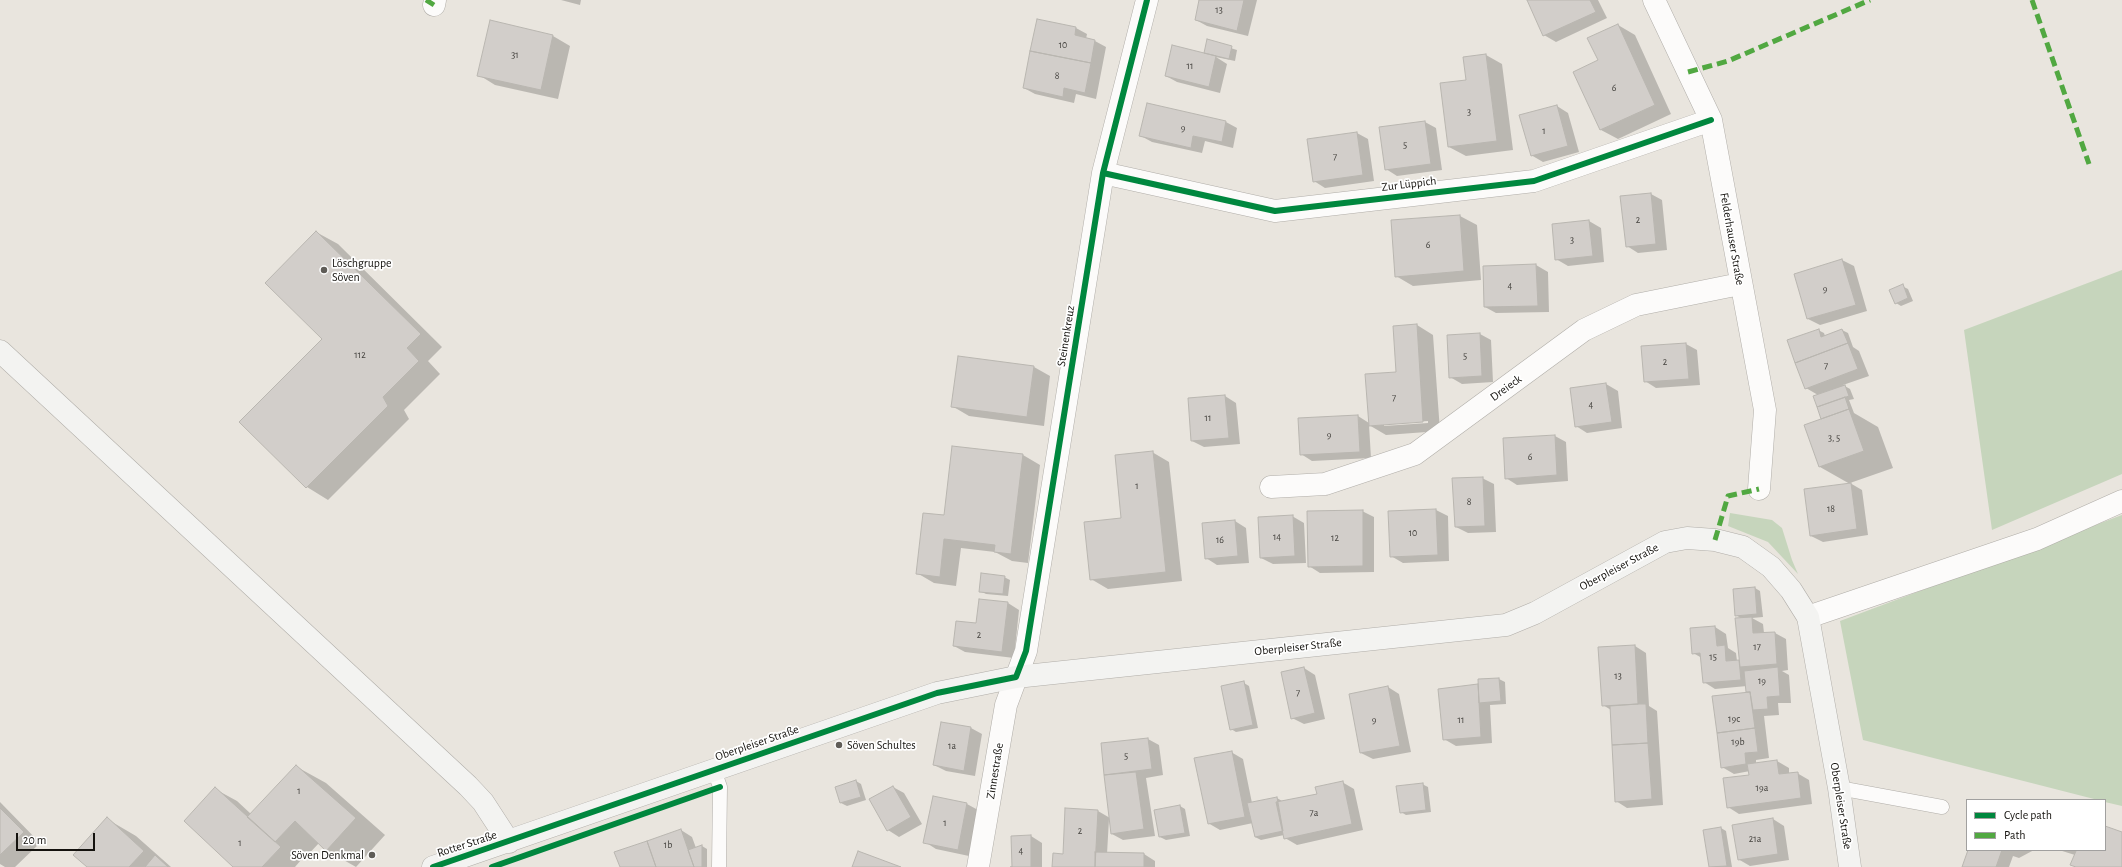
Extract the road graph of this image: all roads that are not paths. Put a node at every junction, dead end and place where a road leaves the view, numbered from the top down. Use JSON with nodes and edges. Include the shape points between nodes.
{"nodes":[{"id":1,"x":1147,"y":0,"type":"edge"},
{"id":2,"x":1654,"y":0,"type":"edge"},
{"id":3,"x":1711,"y":120,"type":"junction"},
{"id":4,"x":1103,"y":173,"type":"junction"},
{"id":5,"x":1740,"y":284,"type":"junction"},
{"id":6,"x":0,"y":350,"type":"edge"},
{"id":7,"x":1271,"y":487,"type":"dead end"},
{"id":8,"x":1759,"y":489,"type":"dead end"},
{"id":9,"x":2122,"y":501,"type":"edge"},
{"id":10,"x":1808,"y":617,"type":"junction"},
{"id":11,"x":1016,"y":677,"type":"junction"},
{"id":12,"x":714,"y":770,"type":"junction"},
{"id":13,"x":1839,"y":788,"type":"junction"},
{"id":14,"x":1942,"y":807,"type":"dead end"},
{"id":15,"x":509,"y":842,"type":"junction"},
{"id":16,"x":433,"y":867,"type":"edge"},
{"id":17,"x":719,"y":867,"type":"edge"},
{"id":18,"x":978,"y":867,"type":"edge"},
{"id":19,"x":1850,"y":867,"type":"edge"}],
"edges":[{"from":1,"to":4,"type":"street","name":"Steinenkreuz"},
{"from":2,"to":3,"type":"street","name":"Felderhauser Straße"},
{"from":3,"to":4,"type":"street","name":"Zur Lüppich","via":[[1534,181],[1275,211]]},
{"from":3,"to":5,"type":"street","name":"Felderhauser Straße"},
{"from":4,"to":11,"type":"street","name":"Steinenkreuz","via":[[1026,651]]},
{"from":5,"to":7,"type":"street","name":"Dreieck","via":[[1636,305],[1584,330],[1415,454],[1325,484]]},
{"from":5,"to":8,"type":"street","name":"Felderhauser Straße","via":[[1765,410]]},
{"from":6,"to":15,"type":"main road","via":[[468,786],[483,802]]},
{"from":9,"to":10,"type":"street","via":[[2037,539]]},
{"from":10,"to":11,"type":"main road","name":"Oberpleiser Straße","via":[[1791,590],[1771,567],[1744,547],[1715,540],[1687,538],[1665,542],[1535,613],[1506,625]]},
{"from":10,"to":13,"type":"main road","name":"Oberpleiser Straße"},
{"from":11,"to":12,"type":"main road","name":"Oberpleiser Straße","via":[[937,693]]},
{"from":11,"to":18,"type":"street","name":"Zinnestraße","via":[[1006,705]]},
{"from":12,"to":15,"type":"main road","name":"Oberpleiser Straße"},
{"from":12,"to":17,"type":"lane","via":[[720,787]]},
{"from":13,"to":14,"type":"lane"},
{"from":13,"to":19,"type":"main road","name":"Oberpleiser Straße"},
{"from":15,"to":16,"type":"main road","name":"Rotter Straße"}]}
